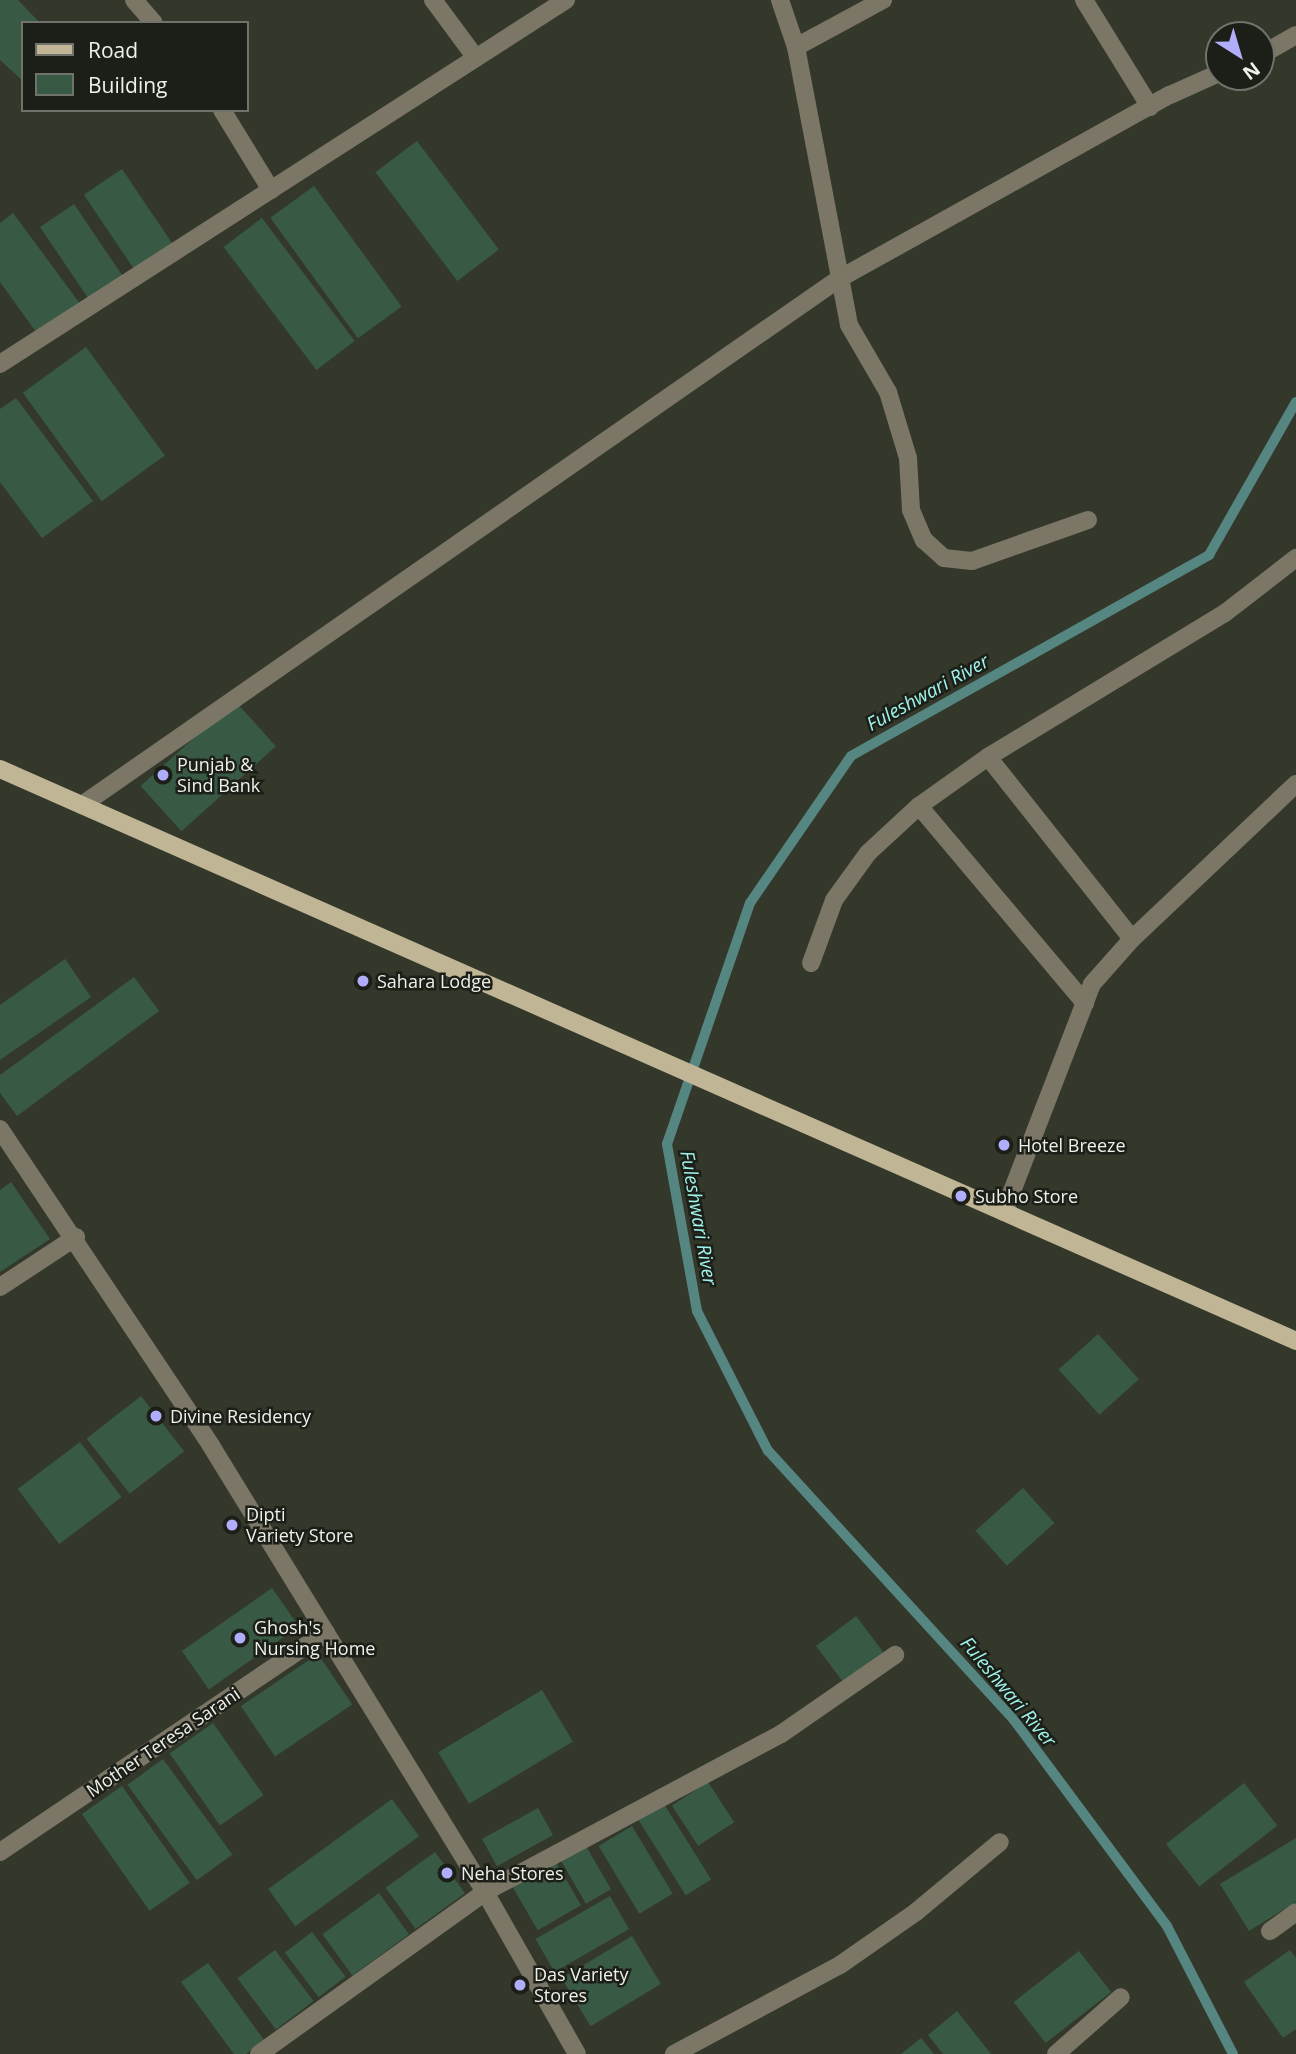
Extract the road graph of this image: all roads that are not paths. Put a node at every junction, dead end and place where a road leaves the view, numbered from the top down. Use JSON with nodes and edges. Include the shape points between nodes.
{"nodes":[{"id":1,"x":134,"y":0,"type":"edge"},
{"id":2,"x":433,"y":0,"type":"edge"},
{"id":3,"x":566,"y":0,"type":"edge"},
{"id":4,"x":780,"y":0,"type":"edge"},
{"id":5,"x":883,"y":0,"type":"edge"},
{"id":6,"x":1084,"y":0,"type":"edge"},
{"id":7,"x":153,"y":21,"type":"edge"},
{"id":8,"x":1296,"y":34,"type":"edge"},
{"id":9,"x":796,"y":47,"type":"junction"},
{"id":10,"x":1275,"y":47,"type":"edge"},
{"id":11,"x":476,"y":58,"type":"junction"},
{"id":12,"x":1205,"y":81,"type":"edge"},
{"id":13,"x":1150,"y":107,"type":"junction"},
{"id":14,"x":223,"y":112,"type":"edge"},
{"id":15,"x":271,"y":190,"type":"junction"},
{"id":16,"x":838,"y":280,"type":"junction"},
{"id":17,"x":0,"y":365,"type":"edge"},
{"id":18,"x":1088,"y":520,"type":"dead end"},
{"id":19,"x":1296,"y":558,"type":"edge"},
{"id":20,"x":988,"y":757,"type":"junction"},
{"id":21,"x":0,"y":769,"type":"edge"},
{"id":22,"x":1296,"y":784,"type":"edge"},
{"id":23,"x":82,"y":805,"type":"junction"},
{"id":24,"x":919,"y":806,"type":"junction"},
{"id":25,"x":1132,"y":939,"type":"junction"},
{"id":26,"x":811,"y":962,"type":"dead end"},
{"id":27,"x":1085,"y":1003,"type":"junction"},
{"id":28,"x":0,"y":1129,"type":"edge"},
{"id":29,"x":1004,"y":1212,"type":"junction"},
{"id":30,"x":76,"y":1237,"type":"junction"},
{"id":31,"x":0,"y":1287,"type":"edge"},
{"id":32,"x":1296,"y":1341,"type":"edge"},
{"id":33,"x":326,"y":1632,"type":"junction"},
{"id":34,"x":895,"y":1655,"type":"dead end"},
{"id":35,"x":1000,"y":1842,"type":"dead end"},
{"id":36,"x":0,"y":1852,"type":"edge"},
{"id":37,"x":485,"y":1892,"type":"junction"},
{"id":38,"x":1296,"y":1912,"type":"edge"},
{"id":39,"x":1270,"y":1931,"type":"dead end"},
{"id":40,"x":1121,"y":1997,"type":"dead end"},
{"id":41,"x":259,"y":2054,"type":"edge"},
{"id":42,"x":577,"y":2054,"type":"edge"},
{"id":43,"x":674,"y":2054,"type":"edge"},
{"id":44,"x":1056,"y":2054,"type":"edge"}],
"edges":[{"from":1,"to":7,"type":"street"},
{"from":2,"to":11,"type":"street"},
{"from":3,"to":11,"type":"street"},
{"from":4,"to":9,"type":"street"},
{"from":5,"to":9,"type":"street"},
{"from":6,"to":13,"type":"street"},
{"from":8,"to":10,"type":"street"},
{"from":9,"to":16,"type":"street"},
{"from":11,"to":15,"type":"street"},
{"from":12,"to":13,"type":"street"},
{"from":13,"to":16,"type":"street"},
{"from":14,"to":15,"type":"street"},
{"from":15,"to":17,"type":"street"},
{"from":16,"to":18,"type":"street","via":[[849,325],[888,392],[908,458],[911,510],[924,540],[944,558],[972,561]]},
{"from":16,"to":23,"type":"street"},
{"from":19,"to":20,"type":"street","via":[[1226,613]]},
{"from":20,"to":24,"type":"street"},
{"from":20,"to":25,"type":"street"},
{"from":21,"to":23,"type":"main road"},
{"from":22,"to":25,"type":"street"},
{"from":23,"to":29,"type":"main road"},
{"from":24,"to":26,"type":"street","via":[[868,853],[834,900]]},
{"from":24,"to":27,"type":"street"},
{"from":25,"to":27,"type":"street","via":[[1092,984]]},
{"from":27,"to":29,"type":"street"},
{"from":28,"to":30,"type":"street"},
{"from":29,"to":32,"type":"main road"},
{"from":30,"to":31,"type":"street"},
{"from":30,"to":33,"type":"street"},
{"from":33,"to":36,"type":"street","name":"Mother Teresa Sarani"},
{"from":33,"to":37,"type":"street"},
{"from":34,"to":37,"type":"street","via":[[781,1734]]},
{"from":35,"to":43,"type":"street","via":[[916,1912],[839,1965]]},
{"from":37,"to":41,"type":"street"},
{"from":37,"to":42,"type":"street"},
{"from":38,"to":39,"type":"street"},
{"from":40,"to":44,"type":"street"}]}
